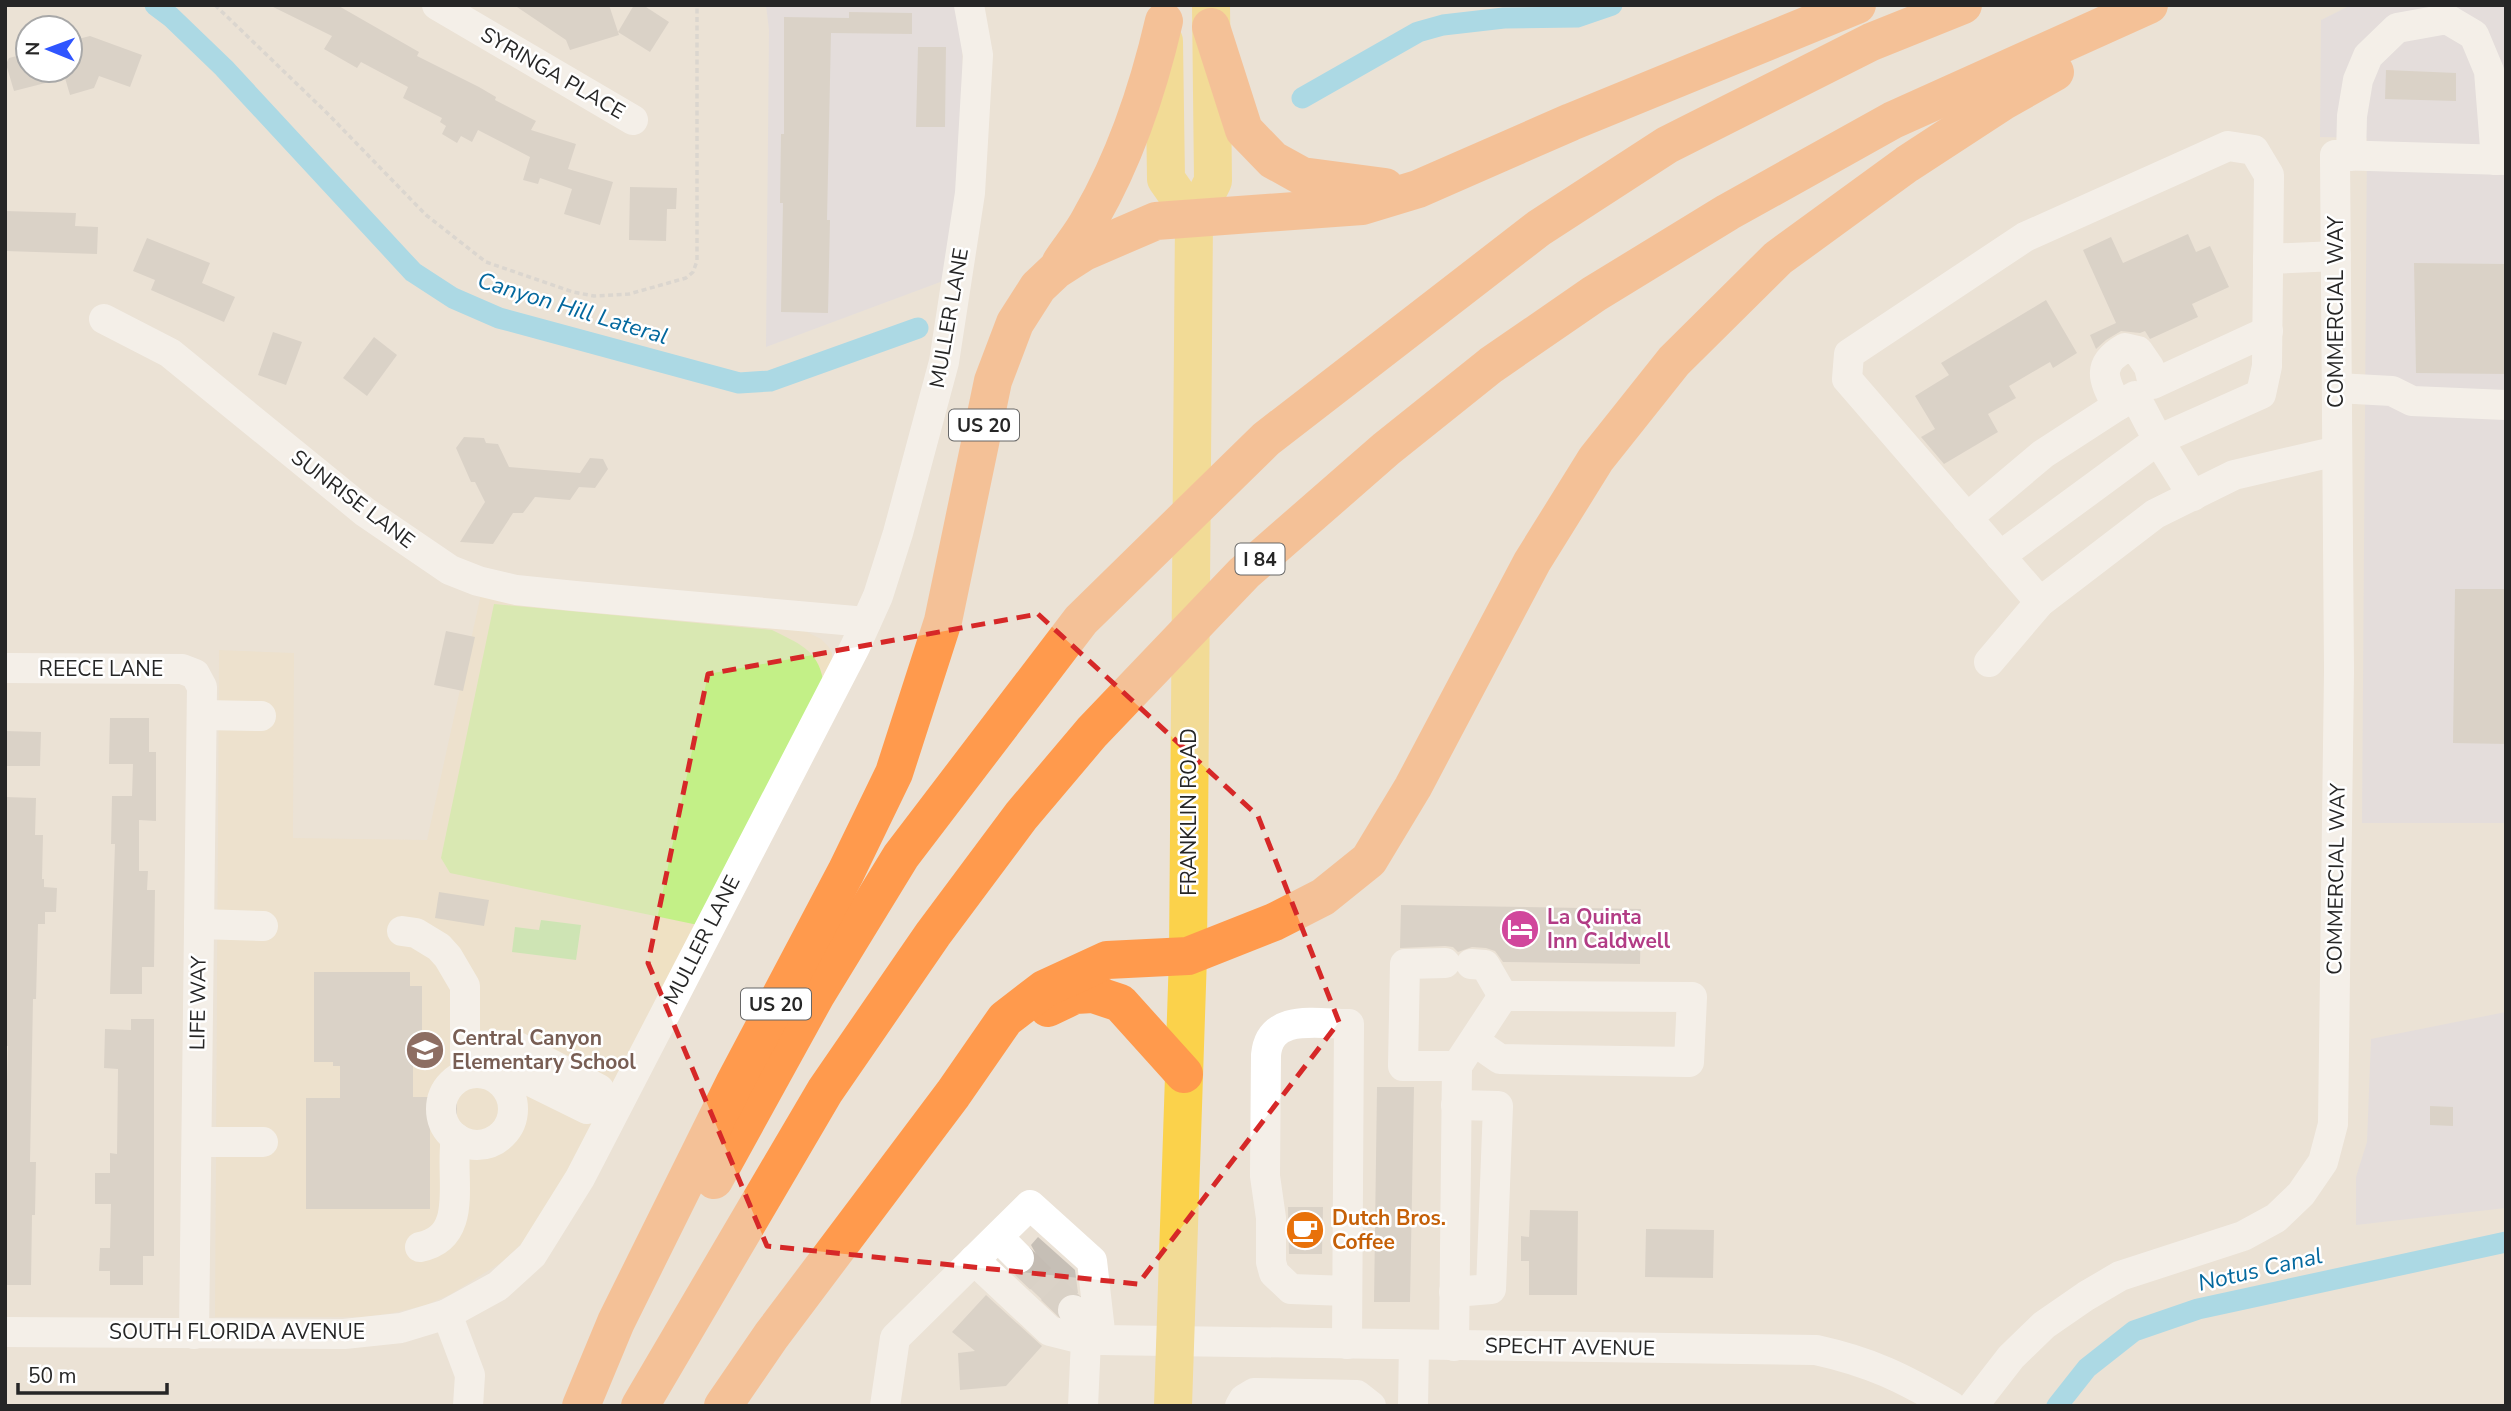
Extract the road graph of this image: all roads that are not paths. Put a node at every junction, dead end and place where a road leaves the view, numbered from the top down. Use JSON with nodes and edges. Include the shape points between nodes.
{"nodes":[{"id":1,"x":437,"y":5,"type":"edge"},
{"id":2,"x":969,"y":5,"type":"edge"},
{"id":3,"x":1857,"y":5,"type":"edge"},
{"id":4,"x":1963,"y":5,"type":"edge"},
{"id":5,"x":2149,"y":5,"type":"edge"},
{"id":6,"x":2173,"y":5,"type":"edge"},
{"id":7,"x":1164,"y":13,"type":"edge"},
{"id":8,"x":1211,"y":16,"type":"edge"},
{"id":9,"x":633,"y":120,"type":"dead end"},
{"id":10,"x":2343,"y":155,"type":"junction"},
{"id":11,"x":2501,"y":160,"type":"edge"},
{"id":12,"x":1418,"y":189,"type":"junction"},
{"id":13,"x":1194,"y":219,"type":"junction"},
{"id":14,"x":2336,"y":256,"type":"junction"},
{"id":15,"x":2268,"y":258,"type":"junction"},
{"id":16,"x":1056,"y":270,"type":"junction"},
{"id":17,"x":104,"y":319,"type":"dead end"},
{"id":18,"x":2268,"y":331,"type":"junction"},
{"id":19,"x":2337,"y":388,"type":"junction"},
{"id":20,"x":2135,"y":396,"type":"junction"},
{"id":21,"x":2506,"y":405,"type":"edge"},
{"id":22,"x":2158,"y":440,"type":"junction"},
{"id":23,"x":2337,"y":452,"type":"junction"},
{"id":24,"x":2193,"y":496,"type":"junction"},
{"id":25,"x":1967,"y":518,"type":"junction"},
{"id":26,"x":2000,"y":556,"type":"junction"},
{"id":27,"x":2040,"y":602,"type":"junction"},
{"id":28,"x":866,"y":621,"type":"junction"},
{"id":29,"x":1989,"y":662,"type":"dead end"},
{"id":30,"x":5,"y":668,"type":"edge"},
{"id":31,"x":195,"y":674,"type":"joint"},
{"id":32,"x":202,"y":715,"type":"junction"},
{"id":33,"x":261,"y":716,"type":"dead end"},
{"id":34,"x":199,"y":925,"type":"junction"},
{"id":35,"x":263,"y":926,"type":"dead end"},
{"id":36,"x":402,"y":931,"type":"dead end"},
{"id":37,"x":1188,"y":956,"type":"junction"},
{"id":38,"x":1503,"y":996,"type":"junction"},
{"id":39,"x":1474,"y":1041,"type":"junction"},
{"id":40,"x":475,"y":1066,"type":"junction"},
{"id":41,"x":1457,"y":1066,"type":"junction"},
{"id":42,"x":1184,"y":1074,"type":"junction"},
{"id":43,"x":953,"y":1094,"type":"junction"},
{"id":44,"x":1457,"y":1105,"type":"junction"},
{"id":45,"x":610,"y":1108,"type":"junction"},
{"id":46,"x":456,"y":1138,"type":"junction"},
{"id":47,"x":197,"y":1142,"type":"junction"},
{"id":48,"x":263,"y":1142,"type":"dead end"},
{"id":49,"x":1496,"y":1161,"type":"junction"},
{"id":50,"x":1456,"y":1162,"type":"junction"},
{"id":51,"x":998,"y":1237,"type":"junction"},
{"id":52,"x":420,"y":1247,"type":"dead end"},
{"id":53,"x":532,"y":1255,"type":"joint"},
{"id":54,"x":1019,"y":1258,"type":"tunnel mouth"},
{"id":55,"x":974,"y":1260,"type":"junction"},
{"id":56,"x":1347,"y":1291,"type":"junction"},
{"id":57,"x":1454,"y":1292,"type":"junction"},
{"id":58,"x":1073,"y":1310,"type":"tunnel mouth"},
{"id":59,"x":447,"y":1314,"type":"junction"},
{"id":60,"x":5,"y":1332,"type":"edge"},
{"id":61,"x":194,"y":1334,"type":"junction"},
{"id":62,"x":1093,"y":1340,"type":"junction"},
{"id":63,"x":1176,"y":1342,"type":"junction"},
{"id":64,"x":1347,"y":1345,"type":"junction"},
{"id":65,"x":1414,"y":1345,"type":"junction"},
{"id":66,"x":1454,"y":1346,"type":"junction"},
{"id":67,"x":468,"y":1406,"type":"edge"},
{"id":68,"x":583,"y":1406,"type":"edge"},
{"id":69,"x":640,"y":1406,"type":"edge"},
{"id":70,"x":723,"y":1406,"type":"edge"},
{"id":71,"x":885,"y":1406,"type":"edge"},
{"id":72,"x":1083,"y":1406,"type":"edge"},
{"id":73,"x":1174,"y":1406,"type":"edge"},
{"id":74,"x":1240,"y":1406,"type":"edge"},
{"id":75,"x":1371,"y":1406,"type":"edge"},
{"id":76,"x":1413,"y":1406,"type":"edge"},
{"id":77,"x":1951,"y":1406,"type":"edge"},
{"id":78,"x":1973,"y":1406,"type":"edge"}],
"edges":[{"from":1,"to":9,"type":"street","name":"SYRINGA PLACE"},
{"from":2,"to":28,"type":"street","name":"MULLER LANE","via":[[978,55],[970,192],[944,362],[898,533]]},
{"from":3,"to":12,"type":"highway"},
{"from":4,"to":68,"type":"highway","via":[[1871,42],[1667,145],[1539,228],[1266,439],[1081,620],[901,856]]},
{"from":5,"to":69,"type":"highway","number":"I 84","via":[[1893,120],[1594,294],[1491,365],[1244,573],[1092,732],[1021,816],[933,934],[825,1091]]},
{"from":6,"to":37,"type":"highway","via":[[2002,102],[1907,163],[1769,268],[1674,360],[1596,459],[1532,562],[1413,787],[1369,860],[1323,897]]},
{"from":7,"to":13,"type":"main road","number":"US 20","via":[[1166,179]]},
{"from":7,"to":16,"type":"highway","number":"US 20","via":[[1151,78],[1126,147],[1091,218]]},
{"from":8,"to":12,"type":"highway","via":[[1244,130],[1273,160],[1302,176]]},
{"from":8,"to":13,"type":"main road","name":"FRANKLIN ROAD","via":[[1213,181]]},
{"from":10,"to":11,"type":"street"},
{"from":10,"to":11,"type":"street","name":"COMMERCIAL WAY","via":[[2358,80],[2368,56],[2398,28],[2448,19],[2474,35],[2489,71]]},
{"from":10,"to":14,"type":"street","name":"COMMERCIAL WAY"},
{"from":12,"to":13,"type":"highway","via":[[1362,206]]},
{"from":13,"to":16,"type":"highway","number":"US 20","via":[[1156,221],[1084,252]]},
{"from":13,"to":37,"type":"main road","name":"FRANKLIN ROAD"},
{"from":14,"to":15,"type":"street"},
{"from":14,"to":19,"type":"street","name":"COMMERCIAL WAY"},
{"from":15,"to":18,"type":"street"},
{"from":15,"to":25,"type":"street","via":[[2269,175],[2254,150],[2228,146],[2025,237],[1849,354],[1847,379]]},
{"from":16,"to":68,"type":"highway","number":"US 20","via":[[1015,323],[993,381],[943,621],[894,773],[616,1322]]},
{"from":17,"to":28,"type":"street","name":"SUNRISE LANE","via":[[170,353],[365,512],[450,570],[478,582],[635,602]]},
{"from":18,"to":20,"type":"street"},
{"from":18,"to":22,"type":"street","via":[[2261,394]]},
{"from":19,"to":21,"type":"street","via":[[2392,391],[2412,401]]},
{"from":19,"to":23,"type":"street","name":"COMMERCIAL WAY"},
{"from":20,"to":22,"type":"street"},
{"from":20,"to":25,"type":"street","via":[[2043,454]]},
{"from":22,"to":24,"type":"street"},
{"from":22,"to":26,"type":"street"},
{"from":23,"to":24,"type":"street","via":[[2234,475]]},
{"from":23,"to":78,"type":"street","name":"COMMERCIAL WAY","via":[[2333,1124],[2323,1162],[2276,1219],[2243,1236],[2120,1276],[2044,1325],[2011,1357]]},
{"from":24,"to":27,"type":"street","via":[[2155,514]]},
{"from":25,"to":26,"type":"street"},
{"from":26,"to":27,"type":"street"},
{"from":27,"to":29,"type":"street"},
{"from":28,"to":45,"type":"street","name":"MULLER LANE"},
{"from":30,"to":31,"type":"street","name":"REECE LANE","via":[[182,669]]},
{"from":31,"to":32,"type":"street","name":"LIFE WAY","via":[[202,687]]},
{"from":32,"to":33,"type":"street"},
{"from":32,"to":34,"type":"street","name":"LIFE WAY"},
{"from":34,"to":35,"type":"street"},
{"from":34,"to":47,"type":"street","name":"LIFE WAY"},
{"from":36,"to":40,"type":"street","via":[[416,933],[439,947],[465,986]]},
{"from":37,"to":42,"type":"main road","name":"FRANKLIN ROAD"},
{"from":37,"to":43,"type":"highway","via":[[1107,960],[1044,989],[1005,1019]]},
{"from":38,"to":39,"type":"street"},
{"from":38,"to":39,"type":"street","via":[[1692,997],[1689,1062],[1500,1059]]},
{"from":38,"to":41,"type":"street","via":[[1486,965],[1405,964],[1403,1066]]},
{"from":39,"to":41,"type":"street"},
{"from":40,"to":45,"type":"street","via":[[516,1074],[587,1109]]},
{"from":40,"to":45,"type":"street","via":[[506,1045],[518,1047],[599,1089]]},
{"from":40,"to":46,"type":"street","via":[[448,1088],[441,1109]]},
{"from":40,"to":46,"type":"street","via":[[510,1094],[512,1117],[507,1128],[489,1142],[467,1143]]},
{"from":41,"to":44,"type":"street"},
{"from":42,"to":43,"type":"highway","via":[[1120,1003],[1093,994],[1075,995],[1027,1022]]},
{"from":42,"to":63,"type":"main road","name":"FRANKLIN ROAD"},
{"from":43,"to":70,"type":"highway"},
{"from":44,"to":49,"type":"street","via":[[1498,1106]]},
{"from":44,"to":50,"type":"street"},
{"from":45,"to":53,"type":"street","name":"MULLER LANE","via":[[580,1178]]},
{"from":46,"to":52,"type":"street","via":[[452,1222],[439,1241]]},
{"from":47,"to":48,"type":"street"},
{"from":47,"to":61,"type":"street","name":"LIFE WAY"},
{"from":49,"to":50,"type":"street"},
{"from":49,"to":57,"type":"street","via":[[1491,1289]]},
{"from":50,"to":57,"type":"street"},
{"from":51,"to":54,"type":"street"},
{"from":51,"to":55,"type":"street"},
{"from":51,"to":62,"type":"street","via":[[1030,1205],[1092,1261]]},
{"from":53,"to":59,"type":"street","name":"SOUTH FLORIDA AVENUE","via":[[498,1286]]},
{"from":55,"to":62,"type":"street","name":"SPECHT AVENUE","via":[[1050,1331]]},
{"from":55,"to":71,"type":"street","via":[[895,1338]]},
{"from":56,"to":56,"type":"street","via":[[1349,1024],[1284,1026],[1267,1044],[1265,1176],[1271,1262],[1274,1273],[1291,1289]]},
{"from":56,"to":64,"type":"street"},
{"from":57,"to":66,"type":"street"},
{"from":58,"to":62,"type":"street"},
{"from":59,"to":61,"type":"street","name":"SOUTH FLORIDA AVENUE","via":[[401,1328],[344,1334]]},
{"from":59,"to":67,"type":"street","via":[[470,1375]]},
{"from":60,"to":61,"type":"street","name":"SOUTH FLORIDA AVENUE"},
{"from":62,"to":63,"type":"street","name":"SPECHT AVENUE"},
{"from":62,"to":72,"type":"street"},
{"from":63,"to":64,"type":"street","name":"SPECHT AVENUE"},
{"from":63,"to":73,"type":"main road","name":"FRANKLIN ROAD"},
{"from":64,"to":65,"type":"street","name":"SPECHT AVENUE"},
{"from":65,"to":66,"type":"street","name":"SPECHT AVENUE"},
{"from":65,"to":76,"type":"street"},
{"from":66,"to":77,"type":"street","name":"SPECHT AVENUE","via":[[1816,1350],[1901,1377]]},
{"from":74,"to":75,"type":"street","via":[[1254,1393],[1357,1395]]}]}
